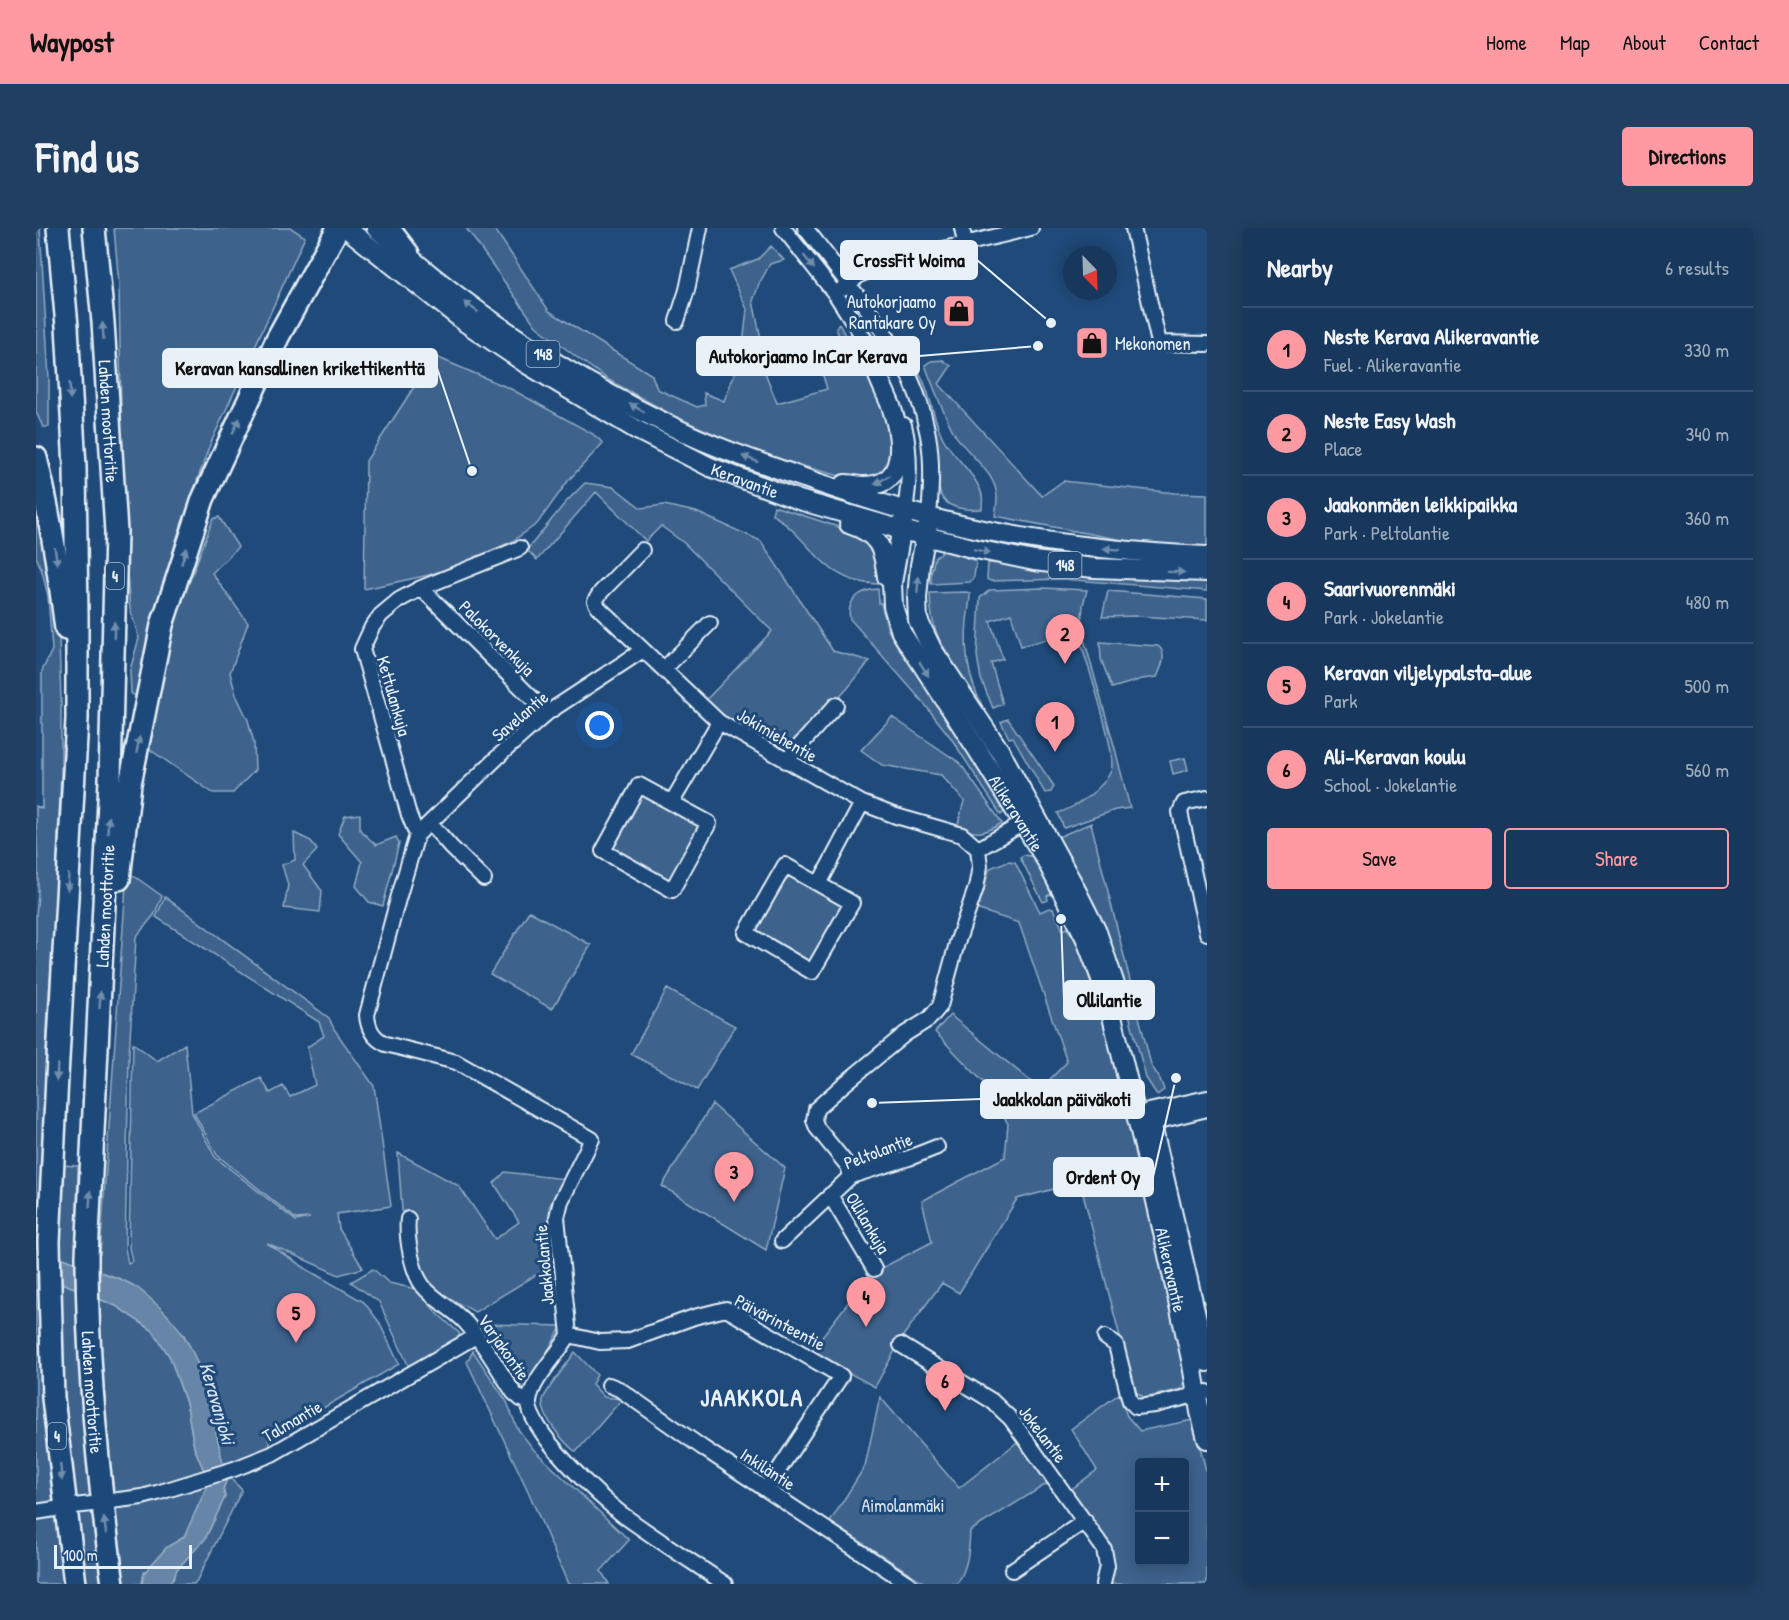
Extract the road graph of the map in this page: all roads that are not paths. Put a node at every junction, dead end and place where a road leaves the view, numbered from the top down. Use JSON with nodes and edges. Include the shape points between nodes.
{"nodes":[{"id":1,"x":58,"y":228,"type":"edge"},
{"id":2,"x":94,"y":228,"type":"edge"},
{"id":3,"x":338,"y":228,"type":"edge"},
{"id":4,"x":346,"y":228,"type":"edge"},
{"id":5,"x":376,"y":228,"type":"edge"},
{"id":6,"x":388,"y":228,"type":"edge"},
{"id":7,"x":700,"y":228,"type":"edge"},
{"id":8,"x":783,"y":228,"type":"edge"},
{"id":9,"x":805,"y":228,"type":"edge"},
{"id":10,"x":962,"y":228,"type":"edge"},
{"id":11,"x":1031,"y":228,"type":"edge"},
{"id":12,"x":1133,"y":228,"type":"edge"},
{"id":13,"x":965,"y":243,"type":"junction"},
{"id":14,"x":408,"y":254,"type":"junction"},
{"id":15,"x":848,"y":284,"type":"junction"},
{"id":16,"x":836,"y":295,"type":"junction"},
{"id":17,"x":677,"y":321,"type":"dead end"},
{"id":18,"x":1207,"y":344,"type":"edge"},
{"id":19,"x":872,"y":349,"type":"junction"},
{"id":20,"x":36,"y":458,"type":"edge"},
{"id":21,"x":806,"y":478,"type":"junction"},
{"id":22,"x":799,"y":500,"type":"junction"},
{"id":23,"x":905,"y":510,"type":"junction"},
{"id":24,"x":929,"y":518,"type":"junction"},
{"id":25,"x":902,"y":530,"type":"junction"},
{"id":26,"x":925,"y":537,"type":"junction"},
{"id":27,"x":520,"y":548,"type":"dead end"},
{"id":28,"x":642,"y":550,"type":"dead end"},
{"id":29,"x":1207,"y":556,"type":"edge"},
{"id":30,"x":1207,"y":572,"type":"edge"},
{"id":31,"x":421,"y":588,"type":"junction"},
{"id":32,"x":893,"y":606,"type":"junction"},
{"id":33,"x":710,"y":623,"type":"dead end"},
{"id":34,"x":643,"y":650,"type":"junction"},
{"id":35,"x":664,"y":669,"type":"junction"},
{"id":36,"x":836,"y":705,"type":"dead end"},
{"id":37,"x":547,"y":713,"type":"junction"},
{"id":38,"x":76,"y":719,"type":"junction"},
{"id":39,"x":719,"y":722,"type":"junction"},
{"id":40,"x":786,"y":761,"type":"junction"},
{"id":41,"x":1207,"y":798,"type":"edge"},
{"id":42,"x":672,"y":802,"type":"junction"},
{"id":43,"x":862,"y":803,"type":"junction"},
{"id":44,"x":1030,"y":820,"type":"junction"},
{"id":45,"x":430,"y":823,"type":"junction"},
{"id":46,"x":417,"y":836,"type":"junction"},
{"id":47,"x":978,"y":849,"type":"junction"},
{"id":48,"x":484,"y":879,"type":"dead end"},
{"id":49,"x":819,"y":884,"type":"junction"},
{"id":50,"x":104,"y":926,"type":"junction"},
{"id":51,"x":1207,"y":933,"type":"edge"},
{"id":52,"x":1207,"y":1098,"type":"edge"},
{"id":53,"x":1207,"y":1109,"type":"edge"},
{"id":54,"x":1146,"y":1118,"type":"junction"},
{"id":55,"x":937,"y":1147,"type":"dead end"},
{"id":56,"x":851,"y":1176,"type":"junction"},
{"id":57,"x":830,"y":1195,"type":"junction"},
{"id":58,"x":408,"y":1219,"type":"dead end"},
{"id":59,"x":782,"y":1241,"type":"dead end"},
{"id":60,"x":874,"y":1269,"type":"dead end"},
{"id":61,"x":569,"y":1335,"type":"junction"},
{"id":62,"x":476,"y":1336,"type":"junction"},
{"id":63,"x":1105,"y":1337,"type":"dead end"},
{"id":64,"x":901,"y":1346,"type":"dead end"},
{"id":65,"x":1207,"y":1362,"type":"edge"},
{"id":66,"x":609,"y":1385,"type":"dead end"},
{"id":67,"x":1202,"y":1393,"type":"edge"},
{"id":68,"x":529,"y":1402,"type":"junction"},
{"id":69,"x":1207,"y":1439,"type":"edge"},
{"id":70,"x":766,"y":1489,"type":"junction"},
{"id":71,"x":111,"y":1501,"type":"dead end"},
{"id":72,"x":92,"y":1504,"type":"dead end"},
{"id":73,"x":74,"y":1506,"type":"dead end"},
{"id":74,"x":55,"y":1509,"type":"dead end"},
{"id":75,"x":36,"y":1512,"type":"edge"},
{"id":76,"x":1085,"y":1521,"type":"junction"},
{"id":77,"x":1012,"y":1570,"type":"dead end"},
{"id":78,"x":75,"y":1584,"type":"edge"},
{"id":79,"x":113,"y":1584,"type":"edge"},
{"id":80,"x":724,"y":1584,"type":"edge"},
{"id":81,"x":909,"y":1584,"type":"edge"},
{"id":82,"x":1103,"y":1584,"type":"edge"}],
"edges":[{"from":1,"to":38,"type":"highway","name":"Lahden moottoritie","number":"4","one_way":true,"via":[[75,467]]},
{"from":50,"to":2,"type":"highway","name":"Lahden moottoritie","number":"4","one_way":true,"via":[[116,532]]},
{"from":50,"to":3,"type":"highway","one_way":true,"via":[[118,885],[130,784],[162,625],[203,499],[278,337]]},
{"from":4,"to":22,"type":"main road","name":"Keravantie","number":"148","via":[[466,323],[575,394],[710,467]]},
{"from":5,"to":14,"type":"main road","name":"Keravantie","number":"148"},
{"from":6,"to":14,"type":"highway"},
{"from":7,"to":17,"type":"street"},
{"from":8,"to":16,"type":"street","name":"Alikeravantie","one_way":true},
{"from":9,"to":15,"type":"street","name":"Alikeravantie"},
{"from":10,"to":13,"type":"street"},
{"from":11,"to":13,"type":"street"},
{"from":12,"to":18,"type":"street","via":[[1159,343]]},
{"from":13,"to":15,"type":"street","via":[[898,260],[861,274]]},
{"from":21,"to":14,"type":"main road","name":"Keravantie","number":"148","one_way":true,"via":[[689,435],[597,386],[469,305]]},
{"from":15,"to":16,"type":"street"},
{"from":15,"to":24,"type":"street","name":"Alikeravantie","via":[[898,352],[920,405],[931,467]]},
{"from":16,"to":19,"type":"street","name":"Alikeravantie"},
{"from":19,"to":21,"type":"main road","one_way":true,"via":[[898,434],[897,467],[884,481],[874,485]]},
{"from":19,"to":23,"type":"street","name":"Alikeravantie","via":[[893,390],[906,433],[910,460]]},
{"from":20,"to":38,"type":"highway","one_way":true,"via":[[56,552]]},
{"from":21,"to":23,"type":"main road","name":"Keravantie","number":"148"},
{"from":22,"to":25,"type":"main road","name":"Keravantie","number":"148"},
{"from":22,"to":32,"type":"main road","via":[[830,518],[863,529],[879,542]]},
{"from":23,"to":24,"type":"main road","name":"Keravantie","number":"148"},
{"from":23,"to":25,"type":"main road","name":"Alikeravantie"},
{"from":24,"to":26,"type":"main road","name":"Alikeravantie"},
{"from":29,"to":24,"type":"main road","name":"Keravantie","number":"148","one_way":true,"via":[[1079,546]]},
{"from":25,"to":26,"type":"main road","name":"Keravantie","number":"148"},
{"from":25,"to":32,"type":"main road","name":"Alikeravantie","via":[[892,583]]},
{"from":26,"to":30,"type":"main road","name":"Keravantie","number":"148","one_way":true,"via":[[1044,562]]},
{"from":44,"to":26,"type":"main road","name":"Alikeravantie","one_way":true,"via":[[996,746],[932,649],[918,620]]},
{"from":27,"to":31,"type":"street","name":"Kettulankuja"},
{"from":28,"to":34,"type":"street","name":"Jokimiehentie","via":[[595,601]]},
{"from":31,"to":37,"type":"street","name":"Palokorvenkuja"},
{"from":31,"to":46,"type":"street","name":"Kettulankuja","via":[[381,615],[362,649]]},
{"from":32,"to":44,"type":"main road","name":"Alikeravantie","one_way":true,"via":[[908,645]]},
{"from":33,"to":35,"type":"street"},
{"from":34,"to":35,"type":"street","name":"Jokimiehentie"},
{"from":34,"to":37,"type":"street","name":"Savelantie"},
{"from":35,"to":39,"type":"street","name":"Jokimiehentie"},
{"from":36,"to":40,"type":"street"},
{"from":37,"to":45,"type":"street","name":"Savelantie"},
{"from":38,"to":78,"type":"highway","name":"Lahden moottoritie","number":"4","one_way":true,"via":[[49,1242],[53,1398]]},
{"from":39,"to":40,"type":"street","name":"Jokimiehentie"},
{"from":39,"to":42,"type":"street"},
{"from":40,"to":43,"type":"street","name":"Jokimiehentie"},
{"from":41,"to":51,"type":"street","via":[[1184,803],[1180,812]]},
{"from":42,"to":42,"type":"street","via":[[639,786],[603,851],[672,890],[709,823]]},
{"from":43,"to":47,"type":"street","name":"Jokimiehentie","via":[[962,835]]},
{"from":43,"to":49,"type":"street"},
{"from":44,"to":47,"type":"street"},
{"from":44,"to":54,"type":"main road","name":"Alikeravantie","via":[[1097,932],[1118,988]]},
{"from":45,"to":46,"type":"street","name":"Jaakkolantie"},
{"from":45,"to":48,"type":"street"},
{"from":46,"to":61,"type":"street","name":"Jaakkolantie","via":[[367,1015],[368,1025],[378,1040],[456,1062],[592,1139],[557,1217]]},
{"from":47,"to":56,"type":"street","via":[[976,888],[940,1006],[816,1109],[814,1120],[818,1128],[848,1166]]},
{"from":49,"to":49,"type":"street","via":[[785,865],[746,933],[812,972],[852,903]]},
{"from":79,"to":50,"type":"highway","name":"Lahden moottoritie","number":"4","one_way":true,"via":[[91,1394],[87,1302]]},
{"from":52,"to":54,"type":"street"},
{"from":53,"to":54,"type":"street"},
{"from":54,"to":65,"type":"main road","name":"Alikeravantie"},
{"from":54,"to":67,"type":"main road","name":"Alikeravantie","via":[[1191,1359]]},
{"from":55,"to":56,"type":"street","name":"Peltolantie"},
{"from":56,"to":57,"type":"street","name":"Peltolantie"},
{"from":57,"to":59,"type":"street","name":"Peltolantie"},
{"from":57,"to":60,"type":"street","name":"Ollilankuja"},
{"from":58,"to":62,"type":"street","name":"Varjakontie","via":[[414,1269],[423,1286]]},
{"from":61,"to":68,"type":"street","via":[[542,1373]]},
{"from":61,"to":70,"type":"street","name":"Päivärinteentie","via":[[628,1341],[726,1309],[841,1376]]},
{"from":62,"to":68,"type":"street","name":"Varjakontie","via":[[514,1393]]},
{"from":62,"to":71,"type":"street","name":"Talmantie","via":[[273,1454],[142,1497]]},
{"from":63,"to":67,"type":"street","via":[[1116,1345],[1130,1401],[1136,1407]]},
{"from":64,"to":76,"type":"street","name":"Jokelantie","via":[[992,1401],[1011,1419]]},
{"from":66,"to":70,"type":"street","name":"Inkiläntie"},
{"from":67,"to":69,"type":"main road","name":"Alikeravantie"},
{"from":68,"to":80,"type":"street","via":[[540,1432],[597,1492],[621,1514]]},
{"from":70,"to":81,"type":"street","name":"Inkiläntie"},
{"from":72,"to":73,"type":"street"},
{"from":74,"to":75,"type":"street"},
{"from":76,"to":77,"type":"street"},
{"from":76,"to":82,"type":"street","name":"Jokelantie","via":[[1104,1549],[1107,1566]]}]}
